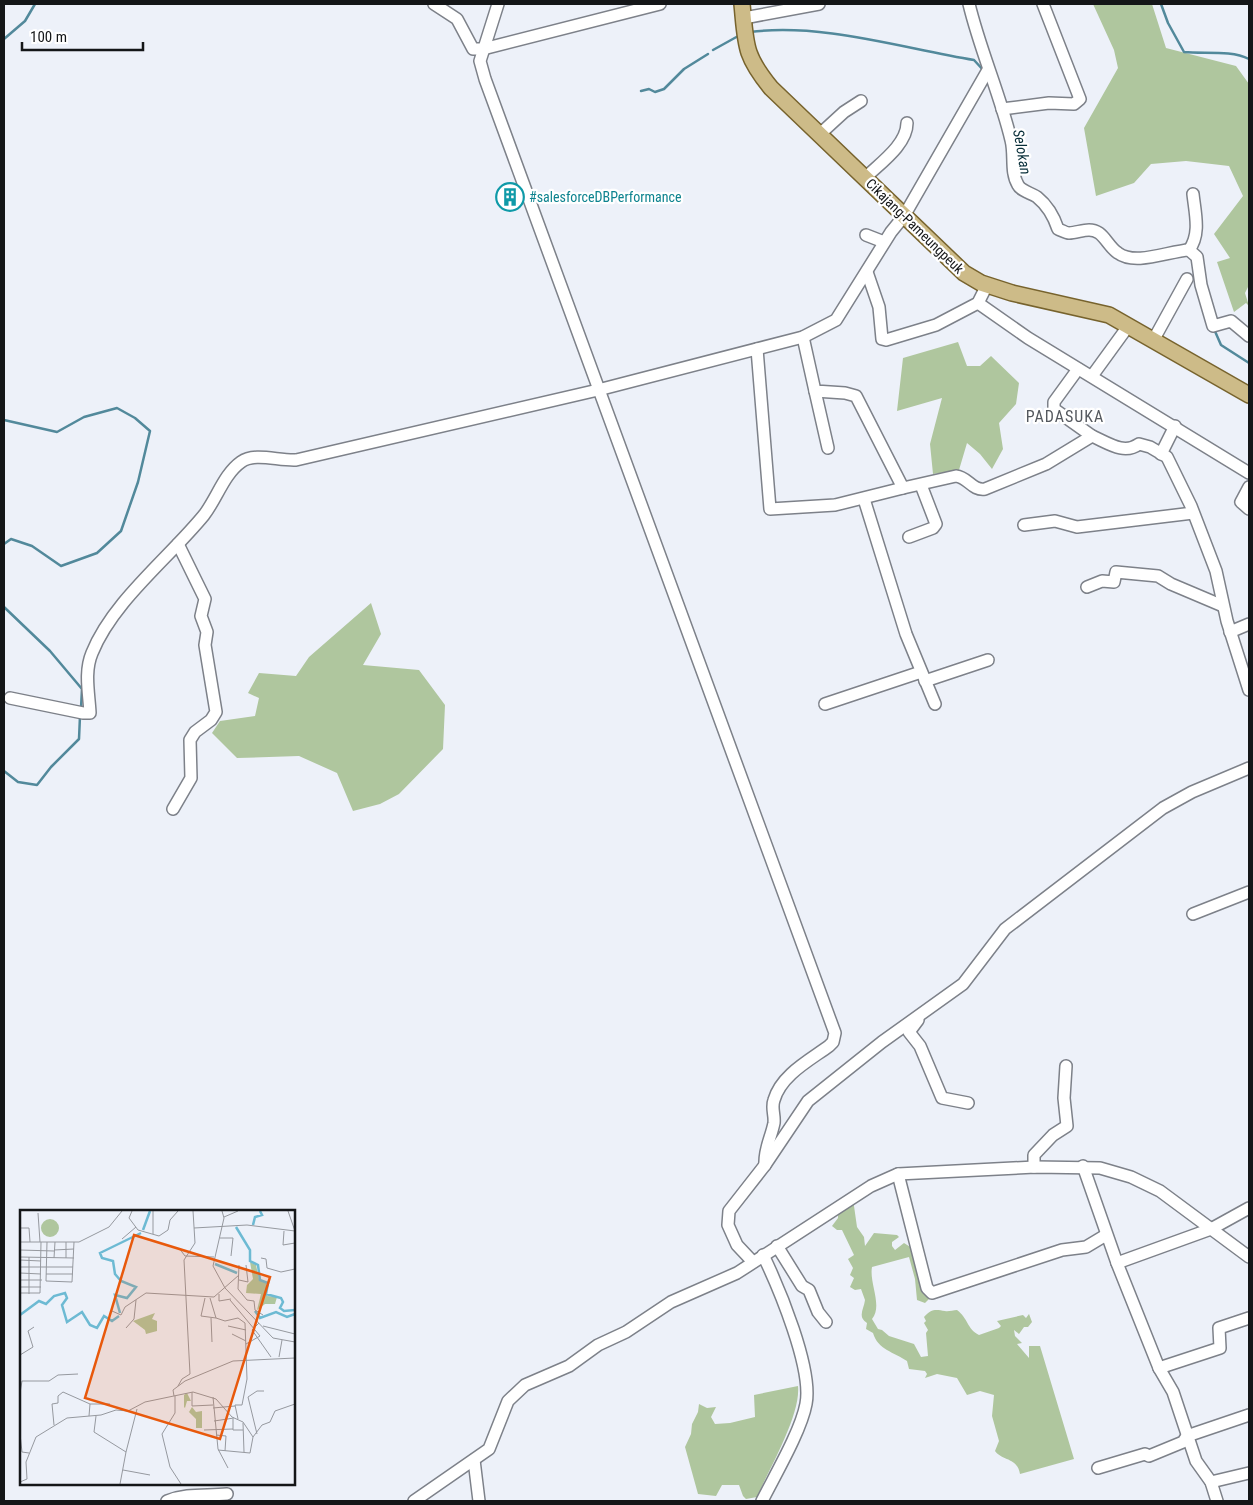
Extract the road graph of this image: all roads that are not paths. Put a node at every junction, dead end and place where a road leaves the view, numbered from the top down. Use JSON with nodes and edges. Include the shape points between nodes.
{"nodes":[{"id":1,"x":434,"y":4,"type":"edge"},
{"id":2,"x":498,"y":4,"type":"edge"},
{"id":3,"x":660,"y":4,"type":"edge"},
{"id":4,"x":819,"y":4,"type":"edge"},
{"id":5,"x":969,"y":4,"type":"edge"},
{"id":6,"x":1043,"y":4,"type":"edge"},
{"id":7,"x":628,"y":8,"type":"edge"},
{"id":8,"x":744,"y":21,"type":"edge"},
{"id":9,"x":483,"y":50,"type":"junction"},
{"id":10,"x":986,"y":73,"type":"junction"},
{"id":11,"x":861,"y":101,"type":"dead end"},
{"id":12,"x":1002,"y":109,"type":"junction"},
{"id":13,"x":907,"y":124,"type":"dead end"},
{"id":14,"x":820,"y":134,"type":"junction"},
{"id":15,"x":865,"y":178,"type":"junction"},
{"id":16,"x":1193,"y":194,"type":"dead end"},
{"id":17,"x":904,"y":216,"type":"junction"},
{"id":18,"x":866,"y":235,"type":"dead end"},
{"id":19,"x":884,"y":242,"type":"junction"},
{"id":20,"x":1189,"y":250,"type":"junction"},
{"id":21,"x":868,"y":272,"type":"junction"},
{"id":22,"x":1187,"y":279,"type":"dead end"},
{"id":23,"x":987,"y":285,"type":"junction"},
{"id":24,"x":978,"y":304,"type":"junction"},
{"id":25,"x":1129,"y":325,"type":"junction"},
{"id":26,"x":1249,"y":336,"type":"edge"},
{"id":27,"x":803,"y":338,"type":"junction"},
{"id":28,"x":1154,"y":339,"type":"junction"},
{"id":29,"x":757,"y":349,"type":"junction"},
{"id":30,"x":1078,"y":369,"type":"junction"},
{"id":31,"x":1092,"y":376,"type":"junction"},
{"id":32,"x":598,"y":390,"type":"junction"},
{"id":33,"x":815,"y":390,"type":"junction"},
{"id":34,"x":1249,"y":395,"type":"edge"},
{"id":35,"x":1175,"y":426,"type":"junction"},
{"id":36,"x":1092,"y":436,"type":"junction"},
{"id":37,"x":828,"y":448,"type":"dead end"},
{"id":38,"x":1161,"y":454,"type":"junction"},
{"id":39,"x":1249,"y":473,"type":"edge"},
{"id":40,"x":920,"y":485,"type":"junction"},
{"id":41,"x":1249,"y":487,"type":"edge"},
{"id":42,"x":903,"y":488,"type":"junction"},
{"id":43,"x":864,"y":499,"type":"junction"},
{"id":44,"x":1249,"y":509,"type":"edge"},
{"id":45,"x":1193,"y":513,"type":"junction"},
{"id":46,"x":1024,"y":525,"type":"dead end"},
{"id":47,"x":909,"y":537,"type":"dead end"},
{"id":48,"x":178,"y":544,"type":"junction"},
{"id":49,"x":1087,"y":587,"type":"dead end"},
{"id":50,"x":1223,"y":606,"type":"junction"},
{"id":51,"x":1249,"y":624,"type":"edge"},
{"id":52,"x":1230,"y":632,"type":"junction"},
{"id":53,"x":988,"y":660,"type":"dead end"},
{"id":54,"x":923,"y":677,"type":"junction"},
{"id":55,"x":1249,"y":690,"type":"edge"},
{"id":56,"x":10,"y":698,"type":"dead end"},
{"id":57,"x":825,"y":704,"type":"dead end"},
{"id":58,"x":935,"y":704,"type":"dead end"},
{"id":59,"x":1249,"y":768,"type":"edge"},
{"id":60,"x":174,"y":810,"type":"dead end"},
{"id":61,"x":1249,"y":892,"type":"edge"},
{"id":62,"x":1193,"y":914,"type":"dead end"},
{"id":63,"x":924,"y":1013,"type":"junction"},
{"id":64,"x":1066,"y":1066,"type":"dead end"},
{"id":65,"x":968,"y":1103,"type":"dead end"},
{"id":66,"x":765,"y":1165,"type":"junction"},
{"id":67,"x":1084,"y":1166,"type":"junction"},
{"id":68,"x":1034,"y":1167,"type":"junction"},
{"id":69,"x":898,"y":1174,"type":"junction"},
{"id":70,"x":1249,"y":1208,"type":"edge"},
{"id":71,"x":1211,"y":1229,"type":"junction"},
{"id":72,"x":1106,"y":1236,"type":"junction"},
{"id":73,"x":777,"y":1246,"type":"junction"},
{"id":74,"x":764,"y":1254,"type":"junction"},
{"id":75,"x":1249,"y":1257,"type":"edge"},
{"id":76,"x":753,"y":1262,"type":"junction"},
{"id":77,"x":1117,"y":1262,"type":"junction"},
{"id":78,"x":1249,"y":1318,"type":"edge"},
{"id":79,"x":826,"y":1322,"type":"dead end"},
{"id":80,"x":1159,"y":1368,"type":"junction"},
{"id":81,"x":1249,"y":1415,"type":"edge"},
{"id":82,"x":1188,"y":1436,"type":"junction"},
{"id":83,"x":474,"y":1460,"type":"junction"},
{"id":84,"x":1098,"y":1468,"type":"dead end"},
{"id":85,"x":1249,"y":1474,"type":"edge"},
{"id":86,"x":1211,"y":1482,"type":"junction"},
{"id":87,"x":227,"y":1494,"type":"dead end"},
{"id":88,"x":167,"y":1501,"type":"edge"},
{"id":89,"x":414,"y":1501,"type":"edge"},
{"id":90,"x":480,"y":1501,"type":"edge"},
{"id":91,"x":762,"y":1501,"type":"edge"},
{"id":92,"x":1218,"y":1501,"type":"edge"}],
"edges":[{"from":1,"to":9,"type":"street","via":[[457,19],[473,49]]},
{"from":2,"to":9,"type":"street"},
{"from":3,"to":7,"type":"street"},
{"from":4,"to":8,"type":"street"},
{"from":5,"to":10,"type":"street"},
{"from":6,"to":12,"type":"street","via":[[1080,99],[1074,104],[1049,103]]},
{"from":7,"to":9,"type":"street"},
{"from":8,"to":14,"type":"main road","name":"Cikajang-Pameungpeuk","via":[[750,59],[755,69]]},
{"from":9,"to":32,"type":"street","via":[[480,61],[485,79]]},
{"from":10,"to":12,"type":"street"},
{"from":10,"to":17,"type":"street"},
{"from":11,"to":14,"type":"street"},
{"from":12,"to":20,"type":"street","via":[[1012,141],[1013,175],[1019,187],[1038,198],[1058,228],[1069,233],[1084,230],[1099,233],[1119,254],[1131,258]]},
{"from":13,"to":15,"type":"street","via":[[901,142]]},
{"from":14,"to":15,"type":"main road","name":"Cikajang-Pameungpeuk"},
{"from":15,"to":17,"type":"main road","name":"Cikajang-Pameungpeuk"},
{"from":16,"to":20,"type":"street","via":[[1197,228]]},
{"from":17,"to":19,"type":"street"},
{"from":17,"to":23,"type":"main road","name":"Cikajang-Pameungpeuk","via":[[964,273]]},
{"from":18,"to":19,"type":"street"},
{"from":19,"to":21,"type":"street"},
{"from":20,"to":26,"type":"street","via":[[1197,257],[1213,326],[1231,321]]},
{"from":21,"to":24,"type":"street","via":[[879,307],[882,339],[936,325]]},
{"from":21,"to":27,"type":"street","via":[[836,320]]},
{"from":22,"to":28,"type":"street"},
{"from":23,"to":24,"type":"street"},
{"from":23,"to":25,"type":"main road","name":"Cikajang-Pameungpeuk","via":[[1096,311]]},
{"from":24,"to":30,"type":"street"},
{"from":25,"to":28,"type":"main road","name":"Cikajang-Pameungpeuk"},
{"from":25,"to":31,"type":"street"},
{"from":27,"to":29,"type":"street"},
{"from":27,"to":33,"type":"street"},
{"from":28,"to":34,"type":"main road","name":"Cikajang-Pameungpeuk"},
{"from":29,"to":32,"type":"street"},
{"from":29,"to":43,"type":"street","via":[[769,508],[826,506]]},
{"from":30,"to":31,"type":"street"},
{"from":30,"to":36,"type":"street","via":[[1054,402],[1054,409]]},
{"from":31,"to":35,"type":"street"},
{"from":32,"to":48,"type":"street","via":[[296,460],[270,460],[261,456],[249,458],[232,471],[206,512]]},
{"from":32,"to":66,"type":"street","via":[[835,1033],[833,1042],[794,1072],[778,1090],[772,1106],[774,1116],[764,1154]]},
{"from":33,"to":37,"type":"street"},
{"from":33,"to":42,"type":"street","via":[[856,396]]},
{"from":35,"to":38,"type":"street"},
{"from":35,"to":39,"type":"street"},
{"from":36,"to":38,"type":"street","via":[[1126,450],[1132,450],[1139,444]]},
{"from":36,"to":40,"type":"street","via":[[1046,464],[985,489],[976,488],[959,476]]},
{"from":38,"to":45,"type":"street","via":[[1169,460]]},
{"from":40,"to":42,"type":"street"},
{"from":40,"to":47,"type":"street","via":[[936,524]]},
{"from":41,"to":44,"type":"street","via":[[1241,502]]},
{"from":42,"to":43,"type":"street"},
{"from":43,"to":54,"type":"street","via":[[903,627]]},
{"from":45,"to":46,"type":"street","via":[[1077,526],[1055,521]]},
{"from":45,"to":50,"type":"street","via":[[1216,571]]},
{"from":48,"to":56,"type":"street","via":[[133,590],[91,654],[86,688],[90,713]]},
{"from":48,"to":60,"type":"street","via":[[205,599],[201,616],[207,632],[205,645],[216,712],[190,740],[191,778]]},
{"from":49,"to":50,"type":"street","via":[[1102,580],[1114,582],[1116,572],[1155,575]]},
{"from":50,"to":52,"type":"street"},
{"from":51,"to":52,"type":"street"},
{"from":52,"to":55,"type":"street"},
{"from":53,"to":54,"type":"street"},
{"from":54,"to":57,"type":"street"},
{"from":54,"to":58,"type":"street"},
{"from":59,"to":63,"type":"street","via":[[1163,808],[1006,930],[963,984]]},
{"from":61,"to":62,"type":"street"},
{"from":63,"to":65,"type":"street","via":[[910,1032],[920,1046],[942,1098]]},
{"from":63,"to":66,"type":"street","via":[[808,1101]]},
{"from":64,"to":68,"type":"street","via":[[1064,1098],[1067,1126],[1053,1134],[1034,1156]]},
{"from":66,"to":76,"type":"street","via":[[727,1217],[738,1245]]},
{"from":67,"to":68,"type":"street"},
{"from":67,"to":71,"type":"street","via":[[1119,1172],[1148,1184]]},
{"from":67,"to":72,"type":"street"},
{"from":68,"to":69,"type":"street"},
{"from":69,"to":72,"type":"street","via":[[932,1293],[1062,1250],[1086,1247]]},
{"from":69,"to":73,"type":"street","via":[[871,1186]]},
{"from":70,"to":71,"type":"street"},
{"from":71,"to":75,"type":"street"},
{"from":71,"to":77,"type":"street"},
{"from":72,"to":77,"type":"street"},
{"from":73,"to":74,"type":"street"},
{"from":73,"to":79,"type":"street","via":[[802,1286],[809,1290]]},
{"from":74,"to":76,"type":"street"},
{"from":74,"to":91,"type":"street","via":[[805,1370],[807,1400],[800,1423]]},
{"from":76,"to":83,"type":"street","via":[[737,1273],[666,1304],[569,1366],[518,1390],[508,1402],[492,1446]]},
{"from":77,"to":80,"type":"street"},
{"from":78,"to":80,"type":"street","via":[[1219,1328],[1221,1344],[1218,1348]]},
{"from":80,"to":82,"type":"street","via":[[1173,1392]]},
{"from":81,"to":82,"type":"street"},
{"from":82,"to":84,"type":"street","via":[[1183,1442],[1149,1456],[1145,1454]]},
{"from":82,"to":86,"type":"street","via":[[1196,1461]]},
{"from":83,"to":89,"type":"street"},
{"from":83,"to":90,"type":"street"},
{"from":85,"to":86,"type":"street"},
{"from":86,"to":92,"type":"street"},
{"from":87,"to":88,"type":"street","via":[[183,1495]]}]}
